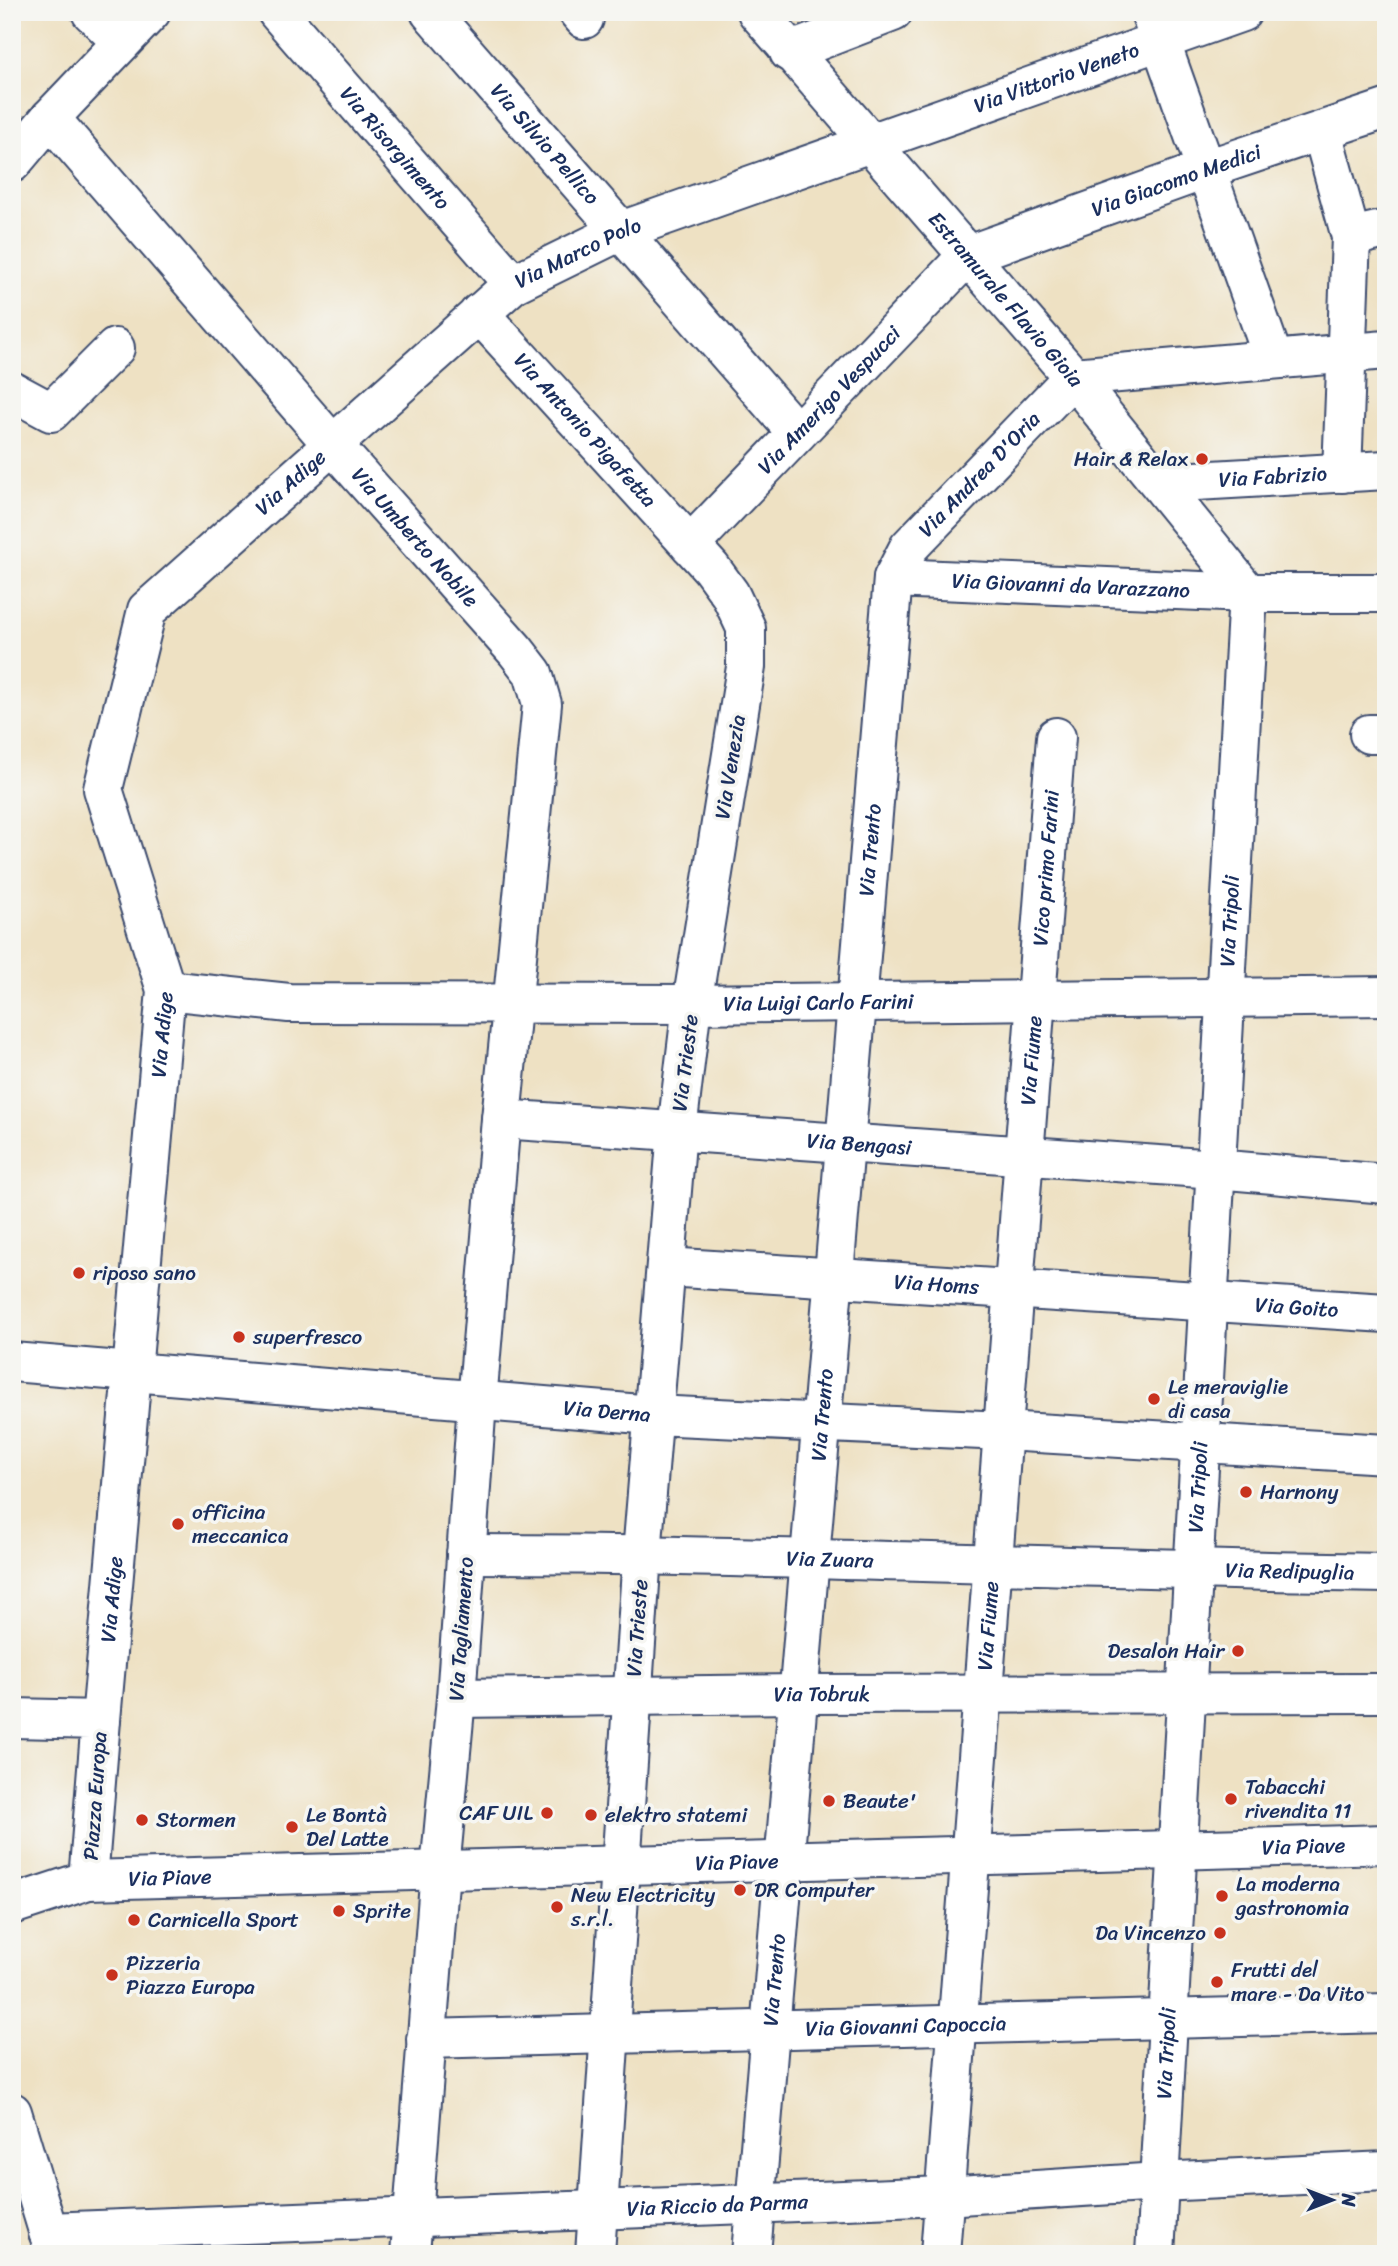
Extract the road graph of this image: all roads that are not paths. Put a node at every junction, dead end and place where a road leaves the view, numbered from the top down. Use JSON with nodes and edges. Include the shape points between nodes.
{"nodes":[{"id":1,"x":91,"y":12,"type":"edge"},
{"id":2,"x":150,"y":12,"type":"edge"},
{"id":3,"x":277,"y":12,"type":"edge"},
{"id":4,"x":430,"y":12,"type":"edge"},
{"id":5,"x":757,"y":12,"type":"edge"},
{"id":6,"x":892,"y":12,"type":"edge"},
{"id":7,"x":1242,"y":12,"type":"edge"},
{"id":8,"x":1155,"y":26,"type":"edge"},
{"id":9,"x":122,"y":42,"type":"junction"},
{"id":10,"x":789,"y":52,"type":"junction"},
{"id":11,"x":1386,"y":109,"type":"edge"},
{"id":12,"x":50,"y":118,"type":"junction"},
{"id":13,"x":1322,"y":132,"type":"junction"},
{"id":14,"x":871,"y":143,"type":"junction"},
{"id":15,"x":12,"y":163,"type":"edge"},
{"id":16,"x":1207,"y":169,"type":"junction"},
{"id":17,"x":621,"y":231,"type":"junction"},
{"id":18,"x":1368,"y":233,"type":"edge"},
{"id":19,"x":968,"y":255,"type":"junction"},
{"id":20,"x":513,"y":284,"type":"junction"},
{"id":21,"x":480,"y":313,"type":"junction"},
{"id":22,"x":115,"y":348,"type":"dead end"},
{"id":23,"x":1386,"y":350,"type":"edge"},
{"id":24,"x":1347,"y":353,"type":"junction"},
{"id":25,"x":1273,"y":358,"type":"junction"},
{"id":26,"x":1073,"y":377,"type":"junction"},
{"id":27,"x":12,"y":390,"type":"edge"},
{"id":28,"x":797,"y":433,"type":"junction"},
{"id":29,"x":332,"y":444,"type":"junction"},
{"id":30,"x":1386,"y":470,"type":"edge"},
{"id":31,"x":1342,"y":473,"type":"junction"},
{"id":32,"x":1161,"y":483,"type":"junction"},
{"id":33,"x":690,"y":545,"type":"junction"},
{"id":34,"x":893,"y":578,"type":"junction"},
{"id":35,"x":1248,"y":593,"type":"junction"},
{"id":36,"x":1386,"y":593,"type":"edge"},
{"id":37,"x":1056,"y":737,"type":"dead end"},
{"id":38,"x":166,"y":990,"type":"junction"},
{"id":39,"x":1386,"y":996,"type":"edge"},
{"id":40,"x":1225,"y":998,"type":"junction"},
{"id":41,"x":1037,"y":999,"type":"junction"},
{"id":42,"x":512,"y":1003,"type":"junction"},
{"id":43,"x":858,"y":1003,"type":"junction"},
{"id":44,"x":692,"y":1004,"type":"junction"},
{"id":45,"x":501,"y":1119,"type":"junction"},
{"id":46,"x":677,"y":1130,"type":"junction"},
{"id":47,"x":845,"y":1143,"type":"junction"},
{"id":48,"x":1026,"y":1155,"type":"junction"},
{"id":49,"x":1216,"y":1169,"type":"junction"},
{"id":50,"x":1386,"y":1184,"type":"edge"},
{"id":51,"x":666,"y":1267,"type":"junction"},
{"id":52,"x":834,"y":1278,"type":"junction"},
{"id":53,"x":1015,"y":1289,"type":"junction"},
{"id":54,"x":1208,"y":1301,"type":"junction"},
{"id":55,"x":1386,"y":1313,"type":"edge"},
{"id":56,"x":12,"y":1362,"type":"edge"},
{"id":57,"x":131,"y":1373,"type":"junction"},
{"id":58,"x":477,"y":1402,"type":"junction"},
{"id":59,"x":653,"y":1415,"type":"junction"},
{"id":60,"x":822,"y":1423,"type":"junction"},
{"id":61,"x":1004,"y":1431,"type":"junction"},
{"id":62,"x":1200,"y":1445,"type":"junction"},
{"id":63,"x":1386,"y":1454,"type":"edge"},
{"id":64,"x":466,"y":1554,"type":"junction"},
{"id":65,"x":642,"y":1554,"type":"junction"},
{"id":66,"x":810,"y":1560,"type":"junction"},
{"id":67,"x":993,"y":1565,"type":"junction"},
{"id":68,"x":1193,"y":1571,"type":"junction"},
{"id":69,"x":1386,"y":1573,"type":"edge"},
{"id":70,"x":1186,"y":1693,"type":"junction"},
{"id":71,"x":1386,"y":1693,"type":"edge"},
{"id":72,"x":799,"y":1694,"type":"junction"},
{"id":73,"x":984,"y":1694,"type":"junction"},
{"id":74,"x":632,"y":1696,"type":"junction"},
{"id":75,"x":456,"y":1698,"type":"junction"},
{"id":76,"x":12,"y":1718,"type":"edge"},
{"id":77,"x":101,"y":1720,"type":"junction"},
{"id":78,"x":1386,"y":1844,"type":"edge"},
{"id":79,"x":1177,"y":1850,"type":"junction"},
{"id":80,"x":971,"y":1856,"type":"junction"},
{"id":81,"x":785,"y":1861,"type":"junction"},
{"id":82,"x":622,"y":1865,"type":"junction"},
{"id":83,"x":440,"y":1870,"type":"junction"},
{"id":84,"x":88,"y":1880,"type":"junction"},
{"id":85,"x":12,"y":1905,"type":"edge"},
{"id":86,"x":1386,"y":2012,"type":"edge"},
{"id":87,"x":1168,"y":2018,"type":"junction"},
{"id":88,"x":957,"y":2024,"type":"junction"},
{"id":89,"x":770,"y":2028,"type":"junction"},
{"id":90,"x":611,"y":2033,"type":"junction"},
{"id":91,"x":426,"y":2039,"type":"junction"},
{"id":92,"x":12,"y":2112,"type":"edge"},
{"id":93,"x":1386,"y":2171,"type":"edge"},
{"id":94,"x":1159,"y":2182,"type":"junction"},
{"id":95,"x":944,"y":2196,"type":"junction"},
{"id":96,"x":755,"y":2202,"type":"junction"},
{"id":97,"x":598,"y":2210,"type":"junction"},
{"id":98,"x":410,"y":2236,"type":"edge"},
{"id":99,"x":52,"y":2243,"type":"edge"},
{"id":100,"x":595,"y":2254,"type":"edge"},
{"id":101,"x":751,"y":2254,"type":"edge"},
{"id":102,"x":940,"y":2254,"type":"edge"},
{"id":103,"x":1155,"y":2254,"type":"edge"}],
"edges":[{"from":1,"to":9,"type":"street"},
{"from":2,"to":9,"type":"street"},
{"from":3,"to":20,"type":"street","name":"Via Risorgimento"},
{"from":4,"to":17,"type":"street","name":"Via Silvio Pellico"},
{"from":5,"to":10,"type":"street","name":"Estramurale Flavio Gioia"},
{"from":6,"to":10,"type":"street"},
{"from":7,"to":8,"type":"street","name":"Via Vittorio Veneto"},
{"from":8,"to":14,"type":"street","name":"Via Vittorio Veneto"},
{"from":8,"to":16,"type":"street"},
{"from":9,"to":12,"type":"street"},
{"from":10,"to":14,"type":"street","name":"Estramurale Flavio Gioia"},
{"from":11,"to":13,"type":"street","name":"Via Giacomo Medici"},
{"from":12,"to":15,"type":"street"},
{"from":12,"to":29,"type":"street","name":"Via Umberto Nobile"},
{"from":13,"to":16,"type":"street","name":"Via Giacomo Medici"},
{"from":13,"to":18,"type":"street"},
{"from":14,"to":17,"type":"street","name":"Via Marco Polo"},
{"from":14,"to":19,"type":"street","name":"Estramurale Flavio Gioia"},
{"from":16,"to":19,"type":"street","name":"Via Giacomo Medici"},
{"from":16,"to":25,"type":"street"},
{"from":17,"to":20,"type":"street","name":"Via Marco Polo"},
{"from":17,"to":28,"type":"street","name":"Via Silvio Pellico"},
{"from":18,"to":24,"type":"street"},
{"from":19,"to":26,"type":"street","name":"Estramurale Flavio Gioia"},
{"from":19,"to":28,"type":"street","name":"Via Amerigo Vespucci"},
{"from":20,"to":21,"type":"street","name":"Via Marco Polo"},
{"from":21,"to":29,"type":"street","name":"Via Marco Polo"},
{"from":21,"to":33,"type":"street","name":"Via Antonio Pigafetta"},
{"from":22,"to":27,"type":"street","via":[[51,412]]},
{"from":23,"to":24,"type":"street"},
{"from":24,"to":25,"type":"street"},
{"from":24,"to":31,"type":"street"},
{"from":25,"to":26,"type":"street"},
{"from":26,"to":32,"type":"street","name":"Estramurale Flavio Gioia"},
{"from":26,"to":34,"type":"street","name":"Via Andrea D'Oria","via":[[909,547]]},
{"from":28,"to":33,"type":"street","name":"Via Amerigo Vespucci"},
{"from":29,"to":38,"type":"street","name":"Via Adige","via":[[147,610],[103,789]]},
{"from":29,"to":42,"type":"street","name":"Via Umberto Nobile","via":[[516,651],[539,688],[542,704]]},
{"from":30,"to":31,"type":"street","name":"Via Fabrizio"},
{"from":31,"to":32,"type":"street","name":"Via Fabrizio"},
{"from":32,"to":35,"type":"street","name":"Estramurale Flavio Gioia"},
{"from":33,"to":44,"type":"street","name":"Via Venezia","via":[[730,594],[746,628],[746,667]]},
{"from":34,"to":35,"type":"street","name":"Via Giovanni da Varazzano"},
{"from":34,"to":43,"type":"street","name":"Via Trento"},
{"from":35,"to":36,"type":"street","name":"Via Giovanni da Varazzano"},
{"from":35,"to":40,"type":"street","name":"Via Tripoli"},
{"from":37,"to":41,"type":"street","name":"Vico primo Farini"},
{"from":38,"to":42,"type":"street","name":"Via Luigi Carlo Farini","via":[[289,1003]]},
{"from":38,"to":57,"type":"street","name":"Via Adige"},
{"from":39,"to":40,"type":"street","name":"Via Luigi Carlo Farini"},
{"from":40,"to":41,"type":"street","name":"Via Luigi Carlo Farini"},
{"from":40,"to":49,"type":"street","name":"Via Tripoli"},
{"from":41,"to":43,"type":"street","name":"Via Luigi Carlo Farini"},
{"from":41,"to":48,"type":"street","name":"Via Fiume"},
{"from":42,"to":44,"type":"street","name":"Via Luigi Carlo Farini"},
{"from":42,"to":45,"type":"street","name":"Via Tagliamento"},
{"from":43,"to":44,"type":"street","name":"Via Luigi Carlo Farini"},
{"from":43,"to":47,"type":"street","name":"Via Trento"},
{"from":44,"to":46,"type":"street","name":"Via Trieste"},
{"from":45,"to":46,"type":"street","name":"Via Bengasi"},
{"from":45,"to":58,"type":"street","name":"Via Tagliamento"},
{"from":46,"to":47,"type":"street","name":"Via Bengasi"},
{"from":46,"to":51,"type":"street","name":"Via Trieste"},
{"from":47,"to":48,"type":"street","name":"Via Bengasi"},
{"from":47,"to":52,"type":"street","name":"Via Trento"},
{"from":48,"to":49,"type":"street","name":"Via Bengasi"},
{"from":48,"to":53,"type":"street","name":"Via Fiume"},
{"from":49,"to":50,"type":"street","name":"Via Bengasi"},
{"from":49,"to":54,"type":"street","name":"Via Tripoli"},
{"from":51,"to":52,"type":"street","name":"Via Homs"},
{"from":51,"to":59,"type":"street","name":"Via Trieste"},
{"from":52,"to":53,"type":"street","name":"Via Homs"},
{"from":52,"to":60,"type":"street","name":"Via Trento"},
{"from":53,"to":54,"type":"street","name":"Via Homs"},
{"from":53,"to":61,"type":"street","name":"Via Fiume"},
{"from":54,"to":55,"type":"street","name":"Via Goito"},
{"from":54,"to":62,"type":"street","name":"Via Tripoli"},
{"from":56,"to":57,"type":"street","name":"Via Derna"},
{"from":57,"to":58,"type":"street","name":"Via Derna"},
{"from":57,"to":77,"type":"street","name":"Via Adige"},
{"from":58,"to":59,"type":"street","name":"Via Derna"},
{"from":58,"to":64,"type":"street","name":"Via Tagliamento"},
{"from":59,"to":60,"type":"street","name":"Via Derna"},
{"from":59,"to":65,"type":"street","name":"Via Trieste"},
{"from":60,"to":61,"type":"street","name":"Via Derna"},
{"from":60,"to":66,"type":"street","name":"Via Trento"},
{"from":61,"to":62,"type":"street","name":"Via Derna"},
{"from":61,"to":67,"type":"street","name":"Via Fiume"},
{"from":62,"to":63,"type":"street","name":"Via Derna"},
{"from":62,"to":68,"type":"street","name":"Via Tripoli"},
{"from":64,"to":65,"type":"street","name":"Via Zuara"},
{"from":64,"to":75,"type":"street","name":"Via Tagliamento"},
{"from":65,"to":66,"type":"street","name":"Via Zuara"},
{"from":65,"to":74,"type":"street","name":"Via Trieste"},
{"from":66,"to":67,"type":"street","name":"Via Zuara"},
{"from":66,"to":72,"type":"street","name":"Via Trento"},
{"from":67,"to":68,"type":"street","name":"Via Zuara"},
{"from":67,"to":73,"type":"street","name":"Via Fiume"},
{"from":68,"to":69,"type":"street","name":"Via Redipuglia"},
{"from":68,"to":70,"type":"street","name":"Via Tripoli"},
{"from":70,"to":71,"type":"street","name":"Via Tobruk"},
{"from":70,"to":73,"type":"street","name":"Via Tobruk"},
{"from":70,"to":79,"type":"street","name":"Via Tripoli"},
{"from":72,"to":73,"type":"street","name":"Via Tobruk"},
{"from":72,"to":74,"type":"street","name":"Via Tobruk"},
{"from":72,"to":81,"type":"street","name":"Via Trento"},
{"from":73,"to":80,"type":"street","name":"Via Fiume"},
{"from":74,"to":75,"type":"street","name":"Via Tobruk"},
{"from":74,"to":82,"type":"street","name":"Via Trieste"},
{"from":75,"to":83,"type":"street","name":"Via Tagliamento"},
{"from":76,"to":77,"type":"street","name":"Piazza Europa"},
{"from":77,"to":84,"type":"street","name":"Piazza Europa"},
{"from":78,"to":79,"type":"street","name":"Via Piave"},
{"from":79,"to":80,"type":"street","name":"Via Piave"},
{"from":79,"to":87,"type":"street","name":"Via Tripoli"},
{"from":80,"to":81,"type":"street","name":"Via Piave"},
{"from":80,"to":88,"type":"street","name":"Via Fiume"},
{"from":81,"to":82,"type":"street","name":"Via Piave"},
{"from":81,"to":89,"type":"street","name":"Via Trento"},
{"from":82,"to":83,"type":"street","name":"Via Piave"},
{"from":82,"to":90,"type":"street","name":"Via Trieste"},
{"from":83,"to":84,"type":"street","name":"Via Piave"},
{"from":83,"to":91,"type":"street","name":"Via Tagliamento"},
{"from":84,"to":85,"type":"street","name":"Piazza Europa"},
{"from":86,"to":87,"type":"street","name":"Via Giovanni Capoccia"},
{"from":87,"to":88,"type":"street","name":"Via Giovanni Capoccia"},
{"from":87,"to":94,"type":"street","name":"Via Tripoli"},
{"from":88,"to":89,"type":"street","name":"Via Giovanni Capoccia"},
{"from":88,"to":95,"type":"street","name":"Via Fiume"},
{"from":89,"to":90,"type":"street","name":"Via Giovanni Capoccia"},
{"from":89,"to":96,"type":"street","name":"Via Trento"},
{"from":90,"to":91,"type":"street","name":"Via Giovanni Capoccia"},
{"from":90,"to":97,"type":"street","name":"Via Trieste"},
{"from":91,"to":98,"type":"street","name":"Via Tagliamento"},
{"from":92,"to":99,"type":"street"},
{"from":93,"to":94,"type":"street","name":"Via Riccio da Parma"},
{"from":94,"to":95,"type":"street","name":"Via Riccio da Parma"},
{"from":94,"to":103,"type":"street","name":"Via Tripoli"},
{"from":95,"to":96,"type":"street","name":"Via Riccio da Parma"},
{"from":95,"to":102,"type":"street","name":"Via Fiume"},
{"from":96,"to":97,"type":"street","name":"Via Riccio da Parma"},
{"from":96,"to":101,"type":"street","name":"Via Trento"},
{"from":97,"to":98,"type":"street","name":"Via Riccio da Parma"},
{"from":97,"to":100,"type":"street","name":"Via Trieste"},
{"from":98,"to":99,"type":"street","name":"Via Riccio da Parma"}]}
